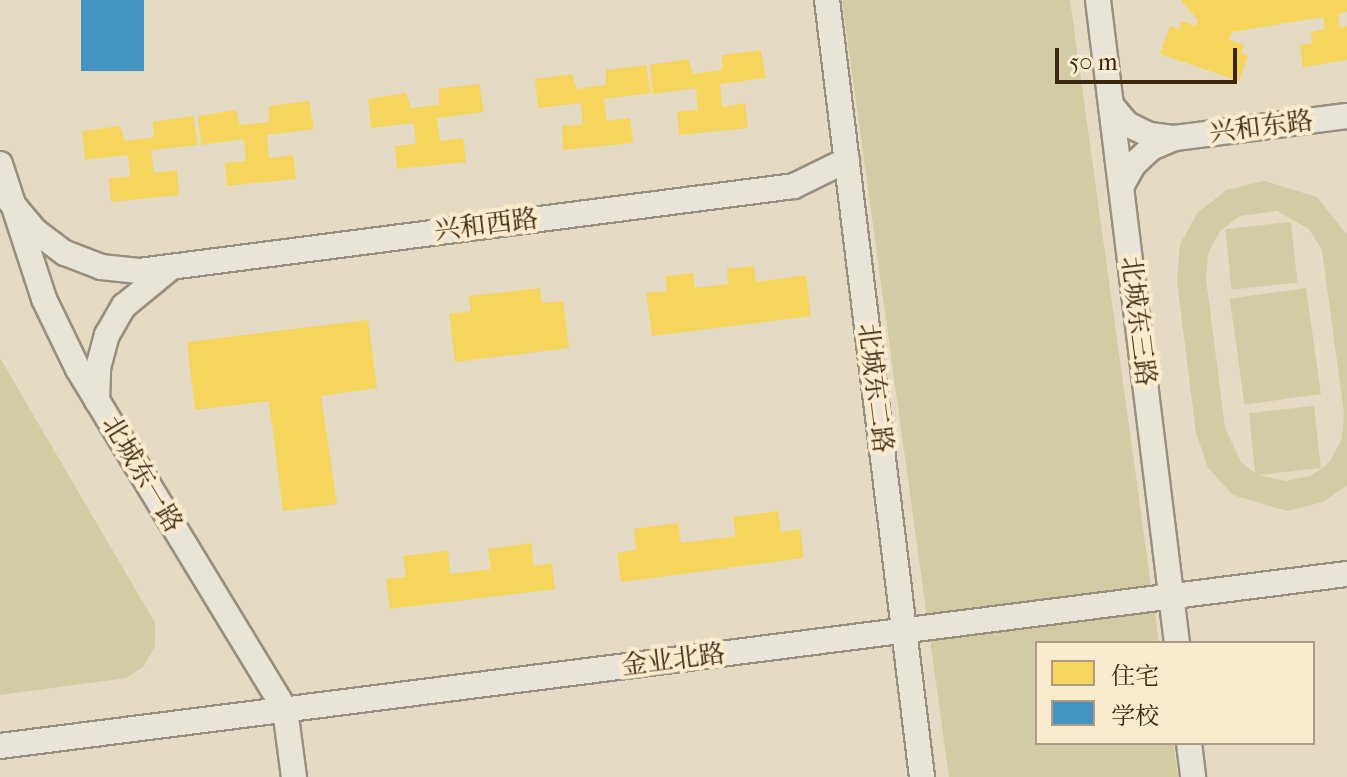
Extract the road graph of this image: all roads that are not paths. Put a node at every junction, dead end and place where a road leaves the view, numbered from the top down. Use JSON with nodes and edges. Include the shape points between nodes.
{"nodes":[{"id":1,"x":827,"y":0,"type":"edge"},
{"id":2,"x":1098,"y":0,"type":"edge"},
{"id":3,"x":1111,"y":105,"type":"junction"},
{"id":4,"x":1347,"y":116,"type":"edge"},
{"id":5,"x":1175,"y":138,"type":"junction"},
{"id":6,"x":847,"y":160,"type":"junction"},
{"id":7,"x":0,"y":164,"type":"edge"},
{"id":8,"x":794,"y":186,"type":"junction"},
{"id":9,"x":1121,"y":187,"type":"junction"},
{"id":10,"x":10,"y":201,"type":"junction"},
{"id":11,"x":853,"y":211,"type":"junction"},
{"id":12,"x":177,"y":264,"type":"junction"},
{"id":13,"x":97,"y":401,"type":"junction"},
{"id":14,"x":1347,"y":574,"type":"edge"},
{"id":15,"x":1171,"y":596,"type":"junction"},
{"id":16,"x":905,"y":630,"type":"junction"},
{"id":17,"x":1177,"y":641,"type":"edge"},
{"id":18,"x":285,"y":709,"type":"junction"},
{"id":19,"x":1189,"y":745,"type":"edge"},
{"id":20,"x":0,"y":746,"type":"edge"},
{"id":21,"x":294,"y":777,"type":"edge"},
{"id":22,"x":922,"y":777,"type":"edge"},
{"id":23,"x":1193,"y":777,"type":"edge"}],
"edges":[{"from":1,"to":6,"type":"street","name":"北城东二路"},
{"from":2,"to":3,"type":"street","name":"北城东三路"},
{"from":3,"to":5,"type":"street","via":[[1139,130]]},
{"from":3,"to":9,"type":"street","name":"北城东三路"},
{"from":4,"to":5,"type":"street","name":"兴和东路"},
{"from":5,"to":9,"type":"street","via":[[1142,156]]},
{"from":6,"to":8,"type":"street"},
{"from":6,"to":11,"type":"street","name":"北城东二路"},
{"from":7,"to":10,"type":"street","name":"北城东一路"},
{"from":8,"to":11,"type":"street","via":[[830,192]]},
{"from":8,"to":12,"type":"street","name":"兴和西路"},
{"from":9,"to":15,"type":"street","name":"北城东三路"},
{"from":10,"to":12,"type":"street","name":"兴和西路","via":[[34,230],[65,253],[101,267],[139,271]]},
{"from":10,"to":13,"type":"street","name":"北城东一路","via":[[44,299]]},
{"from":11,"to":16,"type":"street","name":"北城东二路"},
{"from":12,"to":13,"type":"street","via":[[148,282],[113,325],[98,368]]},
{"from":13,"to":18,"type":"street","name":"北城东一路"},
{"from":14,"to":15,"type":"street","name":"金业北路"},
{"from":15,"to":16,"type":"street","name":"金业北路"},
{"from":15,"to":17,"type":"street","name":"北城东三路"},
{"from":16,"to":18,"type":"street","name":"金业北路"},
{"from":16,"to":22,"type":"street","name":"北城东二路"},
{"from":18,"to":20,"type":"street","name":"金业北路"},
{"from":18,"to":21,"type":"street","name":"北城东一路"},
{"from":19,"to":23,"type":"street"}]}
